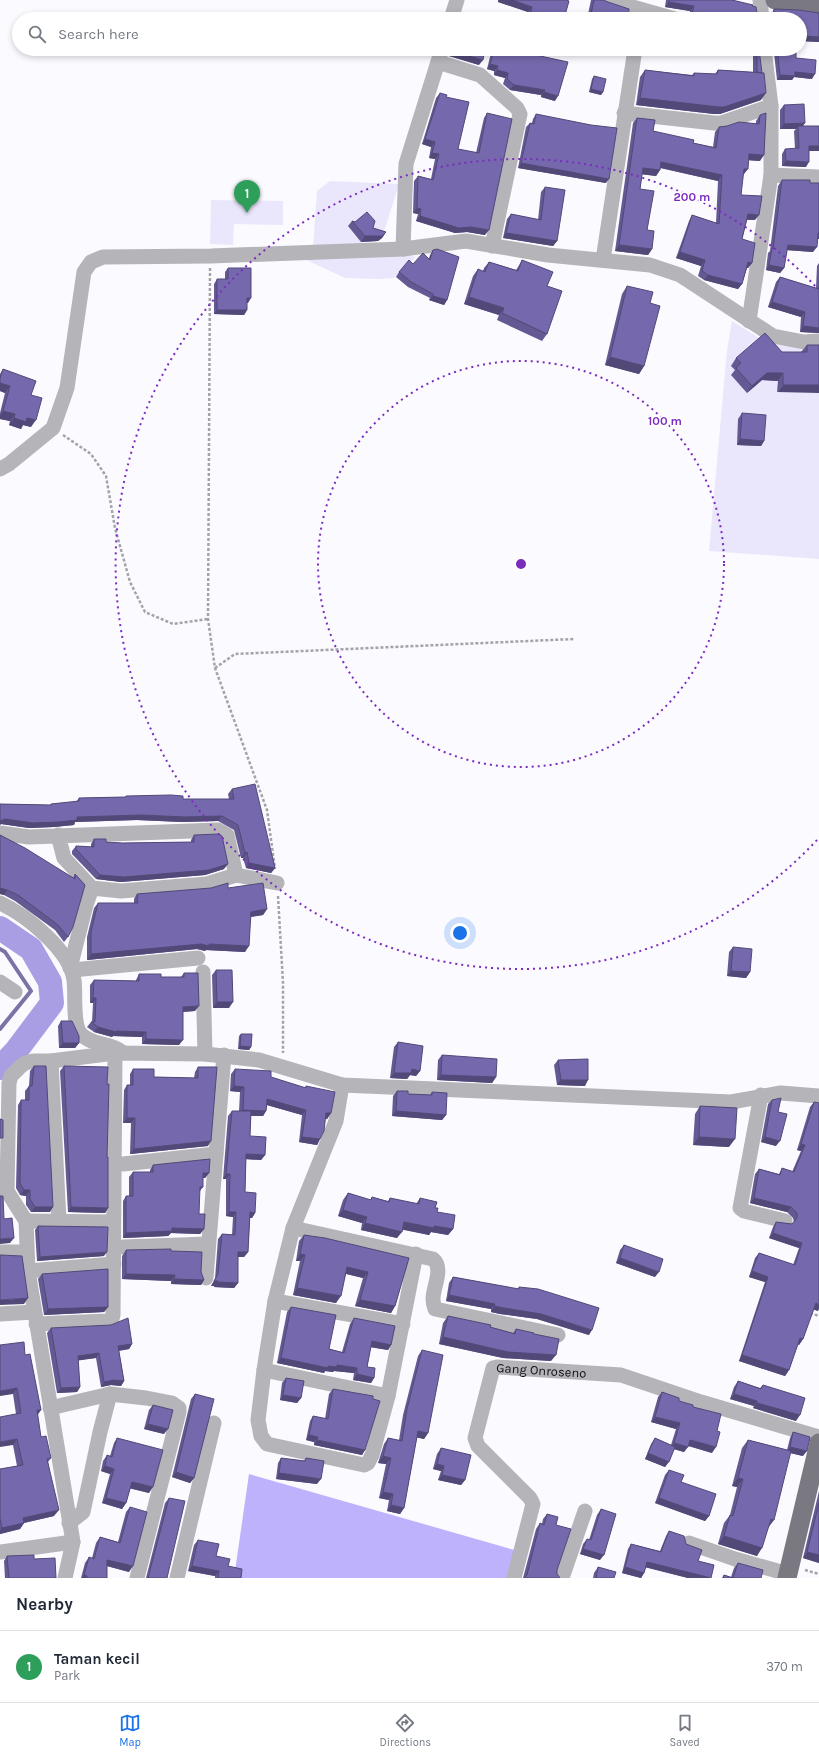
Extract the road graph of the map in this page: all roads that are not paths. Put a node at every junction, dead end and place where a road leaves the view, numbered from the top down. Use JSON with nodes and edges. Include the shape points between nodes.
{"nodes":[{"id":1,"x":457,"y":0,"type":"edge"},
{"id":2,"x":608,"y":0,"type":"edge"},
{"id":3,"x":760,"y":0,"type":"edge"},
{"id":4,"x":775,"y":0,"type":"edge"},
{"id":5,"x":819,"y":8,"type":"edge"},
{"id":6,"x":647,"y":10,"type":"edge"},
{"id":7,"x":453,"y":12,"type":"edge"},
{"id":8,"x":761,"y":12,"type":"edge"},
{"id":9,"x":440,"y":56,"type":"edge"},
{"id":10,"x":442,"y":56,"type":"edge"},
{"id":11,"x":634,"y":56,"type":"edge"},
{"id":12,"x":765,"y":56,"type":"edge"},
{"id":13,"x":771,"y":106,"type":"junction"},
{"id":14,"x":624,"y":113,"type":"junction"},
{"id":15,"x":771,"y":175,"type":"junction"},
{"id":16,"x":819,"y":177,"type":"edge"},
{"id":17,"x":492,"y":246,"type":"junction"},
{"id":18,"x":403,"y":249,"type":"junction"},
{"id":19,"x":603,"y":260,"type":"junction"},
{"id":20,"x":749,"y":321,"type":"junction"},
{"id":21,"x":819,"y":340,"type":"edge"},
{"id":22,"x":0,"y":469,"type":"edge"},
{"id":23,"x":0,"y":833,"type":"edge"},
{"id":24,"x":58,"y":835,"type":"junction"},
{"id":25,"x":236,"y":876,"type":"junction"},
{"id":26,"x":277,"y":883,"type":"road end"},
{"id":27,"x":92,"y":888,"type":"junction"},
{"id":28,"x":0,"y":904,"type":"edge"},
{"id":29,"x":198,"y":958,"type":"dead end"},
{"id":30,"x":70,"y":969,"type":"junction"},
{"id":31,"x":202,"y":972,"type":"dead end"},
{"id":32,"x":0,"y":982,"type":"edge"},
{"id":33,"x":15,"y":992,"type":"dead end"},
{"id":34,"x":119,"y":1053,"type":"junction"},
{"id":35,"x":205,"y":1054,"type":"junction"},
{"id":36,"x":224,"y":1055,"type":"junction"},
{"id":37,"x":51,"y":1061,"type":"junction"},
{"id":38,"x":342,"y":1085,"type":"junction"},
{"id":39,"x":761,"y":1095,"type":"junction"},
{"id":40,"x":819,"y":1096,"type":"edge"},
{"id":41,"x":216,"y":1154,"type":"junction"},
{"id":42,"x":123,"y":1164,"type":"dead end"},
{"id":43,"x":2,"y":1190,"type":"edge"},
{"id":44,"x":26,"y":1221,"type":"junction"},
{"id":45,"x":59,"y":1221,"type":"junction"},
{"id":46,"x":785,"y":1221,"type":"dead end"},
{"id":47,"x":113,"y":1222,"type":"junction"},
{"id":48,"x":293,"y":1228,"type":"junction"},
{"id":49,"x":208,"y":1244,"type":"junction"},
{"id":50,"x":123,"y":1246,"type":"dead end"},
{"id":51,"x":0,"y":1252,"type":"edge"},
{"id":52,"x":26,"y":1252,"type":"junction"},
{"id":53,"x":416,"y":1254,"type":"junction"},
{"id":54,"x":114,"y":1264,"type":"junction"},
{"id":55,"x":28,"y":1271,"type":"junction"},
{"id":56,"x":206,"y":1278,"type":"dead end"},
{"id":57,"x":275,"y":1301,"type":"junction"},
{"id":58,"x":0,"y":1314,"type":"edge"},
{"id":59,"x":35,"y":1318,"type":"junction"},
{"id":60,"x":402,"y":1324,"type":"junction"},
{"id":61,"x":558,"y":1335,"type":"dead end"},
{"id":62,"x":264,"y":1370,"type":"junction"},
{"id":63,"x":110,"y":1394,"type":"junction"},
{"id":64,"x":388,"y":1396,"type":"junction"},
{"id":65,"x":50,"y":1408,"type":"junction"},
{"id":66,"x":214,"y":1423,"type":"dead end"},
{"id":67,"x":819,"y":1437,"type":"edge"},
{"id":68,"x":819,"y":1443,"type":"edge"},
{"id":69,"x":585,"y":1512,"type":"dead end"},
{"id":70,"x":69,"y":1523,"type":"junction"},
{"id":71,"x":73,"y":1542,"type":"junction"},
{"id":72,"x":688,"y":1543,"type":"edge"},
{"id":73,"x":0,"y":1552,"type":"edge"},
{"id":74,"x":787,"y":1576,"type":"edge"},
{"id":75,"x":66,"y":1578,"type":"edge"},
{"id":76,"x":137,"y":1578,"type":"edge"},
{"id":77,"x":177,"y":1578,"type":"edge"},
{"id":78,"x":514,"y":1578,"type":"edge"},
{"id":79,"x":562,"y":1578,"type":"edge"}],
"edges":[{"from":1,"to":7,"type":"street"},
{"from":2,"to":6,"type":"street"},
{"from":3,"to":8,"type":"street"},
{"from":4,"to":5,"type":"main road"},
{"from":9,"to":18,"type":"street","via":[[406,164]]},
{"from":10,"to":17,"type":"street","via":[[480,75],[517,108],[520,114]]},
{"from":11,"to":14,"type":"street"},
{"from":12,"to":13,"type":"street"},
{"from":13,"to":14,"type":"street","via":[[721,123]]},
{"from":13,"to":15,"type":"street"},
{"from":14,"to":19,"type":"street"},
{"from":15,"to":16,"type":"street"},
{"from":15,"to":20,"type":"street"},
{"from":17,"to":18,"type":"street","via":[[466,241]]},
{"from":17,"to":19,"type":"street"},
{"from":18,"to":22,"type":"street","via":[[102,257],[91,262],[84,272],[67,388],[53,428]]},
{"from":19,"to":20,"type":"street","via":[[650,265],[680,275]]},
{"from":20,"to":21,"type":"street","via":[[773,336],[804,342]]},
{"from":23,"to":24,"type":"street","via":[[29,837]]},
{"from":24,"to":25,"type":"street","via":[[218,830],[227,834]]},
{"from":24,"to":27,"type":"street","via":[[64,858]]},
{"from":25,"to":26,"type":"street"},
{"from":25,"to":27,"type":"street","via":[[207,884],[120,891]]},
{"from":27,"to":30,"type":"street"},
{"from":28,"to":30,"type":"street","via":[[12,909],[48,936],[62,953]]},
{"from":29,"to":30,"type":"street"},
{"from":30,"to":34,"type":"street","via":[[74,980],[76,1022],[80,1033],[89,1041],[114,1047]]},
{"from":31,"to":35,"type":"street"},
{"from":32,"to":33,"type":"street"},
{"from":34,"to":35,"type":"street"},
{"from":34,"to":37,"type":"street"},
{"from":34,"to":47,"type":"street"},
{"from":35,"to":36,"type":"street"},
{"from":36,"to":38,"type":"street","via":[[259,1060]]},
{"from":36,"to":41,"type":"street"},
{"from":37,"to":43,"type":"street","via":[[25,1063],[11,1076]]},
{"from":37,"to":45,"type":"street"},
{"from":38,"to":39,"type":"street","via":[[731,1102]]},
{"from":38,"to":48,"type":"street","via":[[336,1121]]},
{"from":39,"to":40,"type":"street","via":[[781,1093]]},
{"from":39,"to":46,"type":"street","via":[[740,1208]]},
{"from":41,"to":42,"type":"street"},
{"from":41,"to":49,"type":"street"},
{"from":43,"to":44,"type":"street"},
{"from":44,"to":45,"type":"street"},
{"from":44,"to":52,"type":"street"},
{"from":45,"to":47,"type":"street"},
{"from":47,"to":54,"type":"street"},
{"from":48,"to":53,"type":"street"},
{"from":48,"to":57,"type":"street"},
{"from":49,"to":50,"type":"street"},
{"from":49,"to":56,"type":"street"},
{"from":51,"to":52,"type":"street"},
{"from":52,"to":55,"type":"street"},
{"from":53,"to":60,"type":"street"},
{"from":53,"to":61,"type":"street","via":[[437,1262],[434,1309]]},
{"from":54,"to":55,"type":"street"},
{"from":54,"to":59,"type":"street","via":[[112,1318],[107,1321]]},
{"from":55,"to":59,"type":"street"},
{"from":57,"to":60,"type":"street"},
{"from":57,"to":62,"type":"street"},
{"from":58,"to":59,"type":"street"},
{"from":59,"to":65,"type":"street"},
{"from":60,"to":64,"type":"street"},
{"from":62,"to":64,"type":"street"},
{"from":62,"to":64,"type":"street","via":[[258,1420],[261,1436],[267,1444],[364,1465],[372,1455]]},
{"from":63,"to":65,"type":"street"},
{"from":63,"to":70,"type":"street","via":[[83,1512]]},
{"from":63,"to":76,"type":"street","via":[[172,1403],[179,1408]]},
{"from":65,"to":70,"type":"street"},
{"from":66,"to":77,"type":"street"},
{"from":67,"to":78,"type":"street","name":"Gang Onroseno","via":[[621,1375],[493,1368],[475,1441],[533,1504]]},
{"from":68,"to":74,"type":"main road"},
{"from":69,"to":79,"type":"street"},
{"from":70,"to":71,"type":"street"},
{"from":71,"to":73,"type":"street"},
{"from":71,"to":75,"type":"street"},
{"from":72,"to":74,"type":"street"}]}
